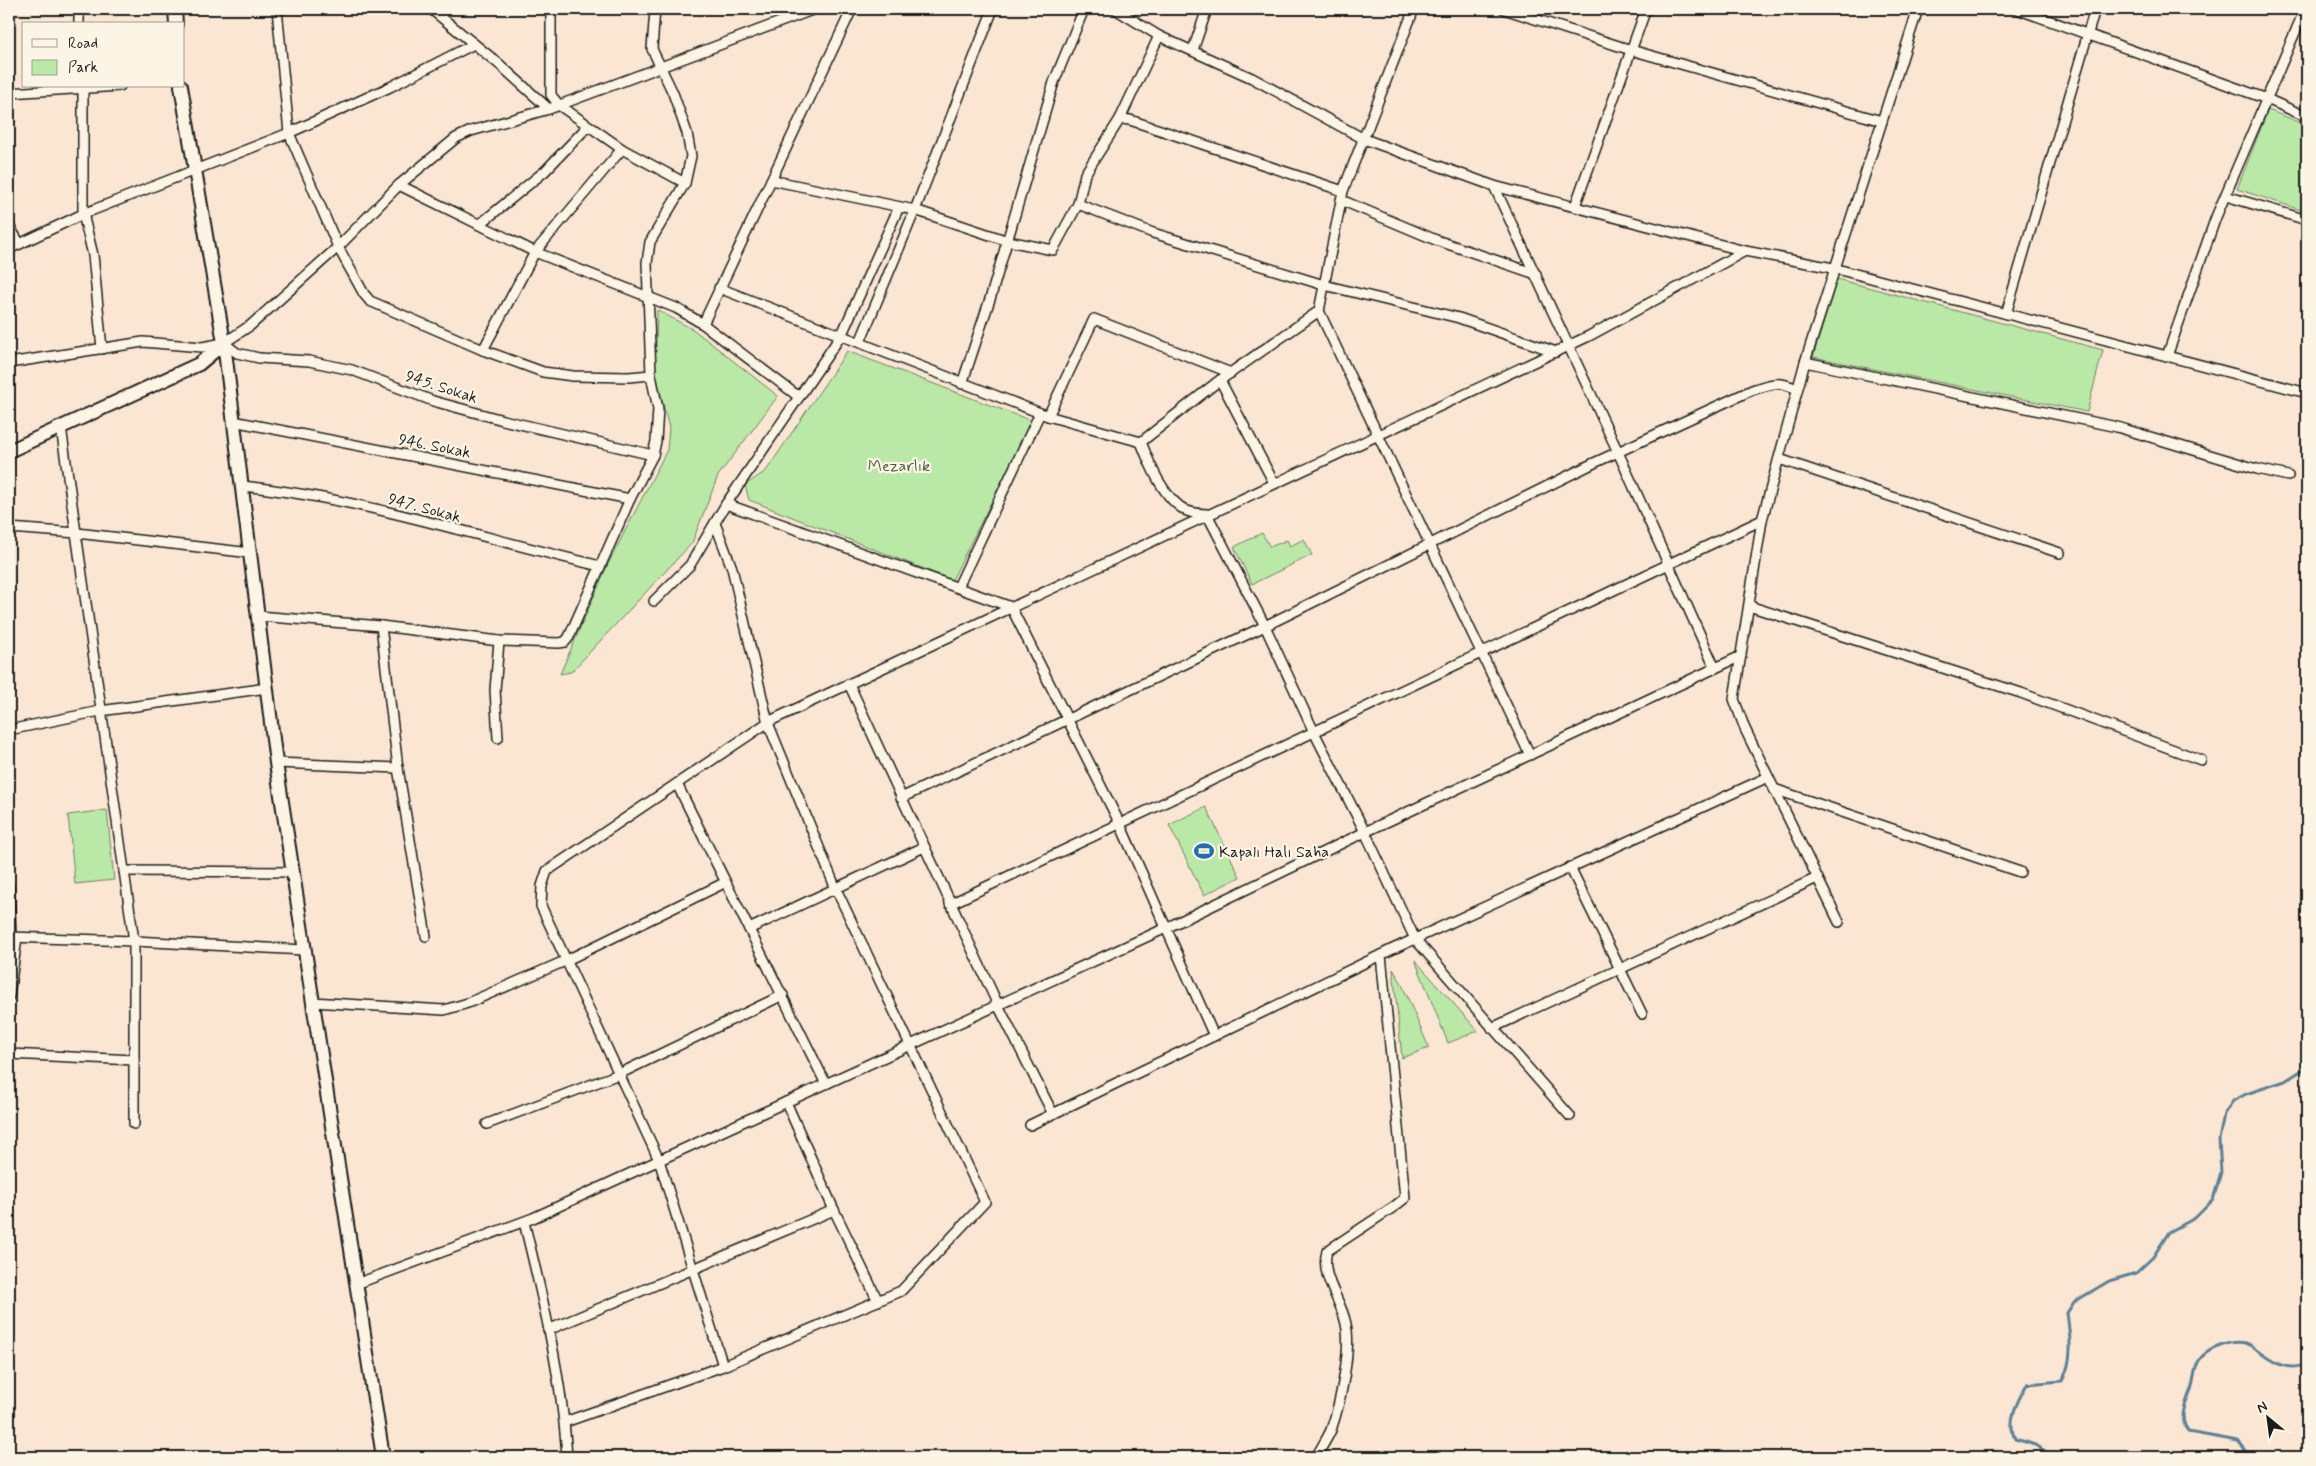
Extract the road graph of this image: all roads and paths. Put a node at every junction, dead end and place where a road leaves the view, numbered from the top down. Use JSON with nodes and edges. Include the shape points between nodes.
{"nodes":[{"id":1,"x":78,"y":9,"type":"edge"},
{"id":2,"x":175,"y":9,"type":"edge"},
{"id":3,"x":277,"y":9,"type":"edge"},
{"id":4,"x":431,"y":9,"type":"edge"},
{"id":5,"x":551,"y":9,"type":"edge"},
{"id":6,"x":655,"y":9,"type":"edge"},
{"id":7,"x":815,"y":9,"type":"edge"},
{"id":8,"x":852,"y":9,"type":"edge"},
{"id":9,"x":993,"y":9,"type":"edge"},
{"id":10,"x":1084,"y":9,"type":"edge"},
{"id":11,"x":1115,"y":9,"type":"edge"},
{"id":12,"x":1207,"y":9,"type":"edge"},
{"id":13,"x":1414,"y":9,"type":"edge"},
{"id":14,"x":1504,"y":9,"type":"edge"},
{"id":15,"x":1646,"y":9,"type":"edge"},
{"id":16,"x":1918,"y":9,"type":"edge"},
{"id":17,"x":2017,"y":9,"type":"edge"},
{"id":18,"x":2095,"y":9,"type":"edge"},
{"id":19,"x":2305,"y":9,"type":"edge"},
{"id":20,"x":79,"y":22,"type":"edge"},
{"id":21,"x":176,"y":22,"type":"edge"},
{"id":22,"x":2088,"y":34,"type":"junction"},
{"id":23,"x":1159,"y":36,"type":"junction"},
{"id":24,"x":474,"y":44,"type":"junction"},
{"id":25,"x":1194,"y":50,"type":"junction"},
{"id":26,"x":1631,"y":50,"type":"junction"},
{"id":27,"x":662,"y":67,"type":"junction"},
{"id":28,"x":68,"y":88,"type":"edge"},
{"id":29,"x":83,"y":88,"type":"edge"},
{"id":30,"x":182,"y":88,"type":"edge"},
{"id":31,"x":9,"y":92,"type":"edge"},
{"id":32,"x":2267,"y":99,"type":"junction"},
{"id":33,"x":559,"y":105,"type":"junction"},
{"id":34,"x":549,"y":109,"type":"junction"},
{"id":35,"x":2307,"y":117,"type":"edge"},
{"id":36,"x":1120,"y":119,"type":"junction"},
{"id":37,"x":1882,"y":121,"type":"junction"},
{"id":38,"x":588,"y":126,"type":"junction"},
{"id":39,"x":289,"y":133,"type":"junction"},
{"id":40,"x":1364,"y":139,"type":"junction"},
{"id":41,"x":622,"y":149,"type":"junction"},
{"id":42,"x":195,"y":171,"type":"junction"},
{"id":43,"x":771,"y":180,"type":"junction"},
{"id":44,"x":685,"y":183,"type":"junction"},
{"id":45,"x":399,"y":186,"type":"junction"},
{"id":46,"x":1494,"y":186,"type":"junction"},
{"id":47,"x":1342,"y":196,"type":"junction"},
{"id":48,"x":2226,"y":196,"type":"junction"},
{"id":49,"x":1078,"y":204,"type":"junction"},
{"id":50,"x":899,"y":206,"type":"junction"},
{"id":51,"x":1575,"y":206,"type":"junction"},
{"id":52,"x":915,"y":210,"type":"junction"},
{"id":53,"x":83,"y":214,"type":"junction"},
{"id":54,"x":2307,"y":220,"type":"edge"},
{"id":55,"x":479,"y":225,"type":"junction"},
{"id":56,"x":9,"y":226,"type":"edge"},
{"id":57,"x":1008,"y":241,"type":"junction"},
{"id":58,"x":20,"y":244,"type":"junction"},
{"id":59,"x":338,"y":247,"type":"junction"},
{"id":60,"x":9,"y":249,"type":"edge"},
{"id":61,"x":1745,"y":251,"type":"junction"},
{"id":62,"x":535,"y":252,"type":"junction"},
{"id":63,"x":1833,"y":268,"type":"junction"},
{"id":64,"x":1536,"y":274,"type":"junction"},
{"id":65,"x":1324,"y":285,"type":"junction"},
{"id":66,"x":719,"y":288,"type":"junction"},
{"id":67,"x":648,"y":296,"type":"junction"},
{"id":68,"x":1319,"y":311,"type":"junction"},
{"id":69,"x":2006,"y":314,"type":"junction"},
{"id":70,"x":703,"y":324,"type":"junction"},
{"id":71,"x":842,"y":334,"type":"junction"},
{"id":72,"x":860,"y":342,"type":"junction"},
{"id":73,"x":224,"y":343,"type":"junction"},
{"id":74,"x":1567,"y":346,"type":"junction"},
{"id":75,"x":102,"y":349,"type":"junction"},
{"id":76,"x":483,"y":350,"type":"junction"},
{"id":77,"x":1556,"y":352,"type":"junction"},
{"id":78,"x":2167,"y":356,"type":"junction"},
{"id":79,"x":1804,"y":362,"type":"junction"},
{"id":80,"x":9,"y":363,"type":"edge"},
{"id":81,"x":1231,"y":373,"type":"junction"},
{"id":82,"x":651,"y":375,"type":"junction"},
{"id":83,"x":1220,"y":380,"type":"junction"},
{"id":84,"x":962,"y":384,"type":"junction"},
{"id":85,"x":1797,"y":389,"type":"junction"},
{"id":86,"x":2307,"y":393,"type":"edge"},
{"id":87,"x":799,"y":397,"type":"junction"},
{"id":88,"x":1044,"y":414,"type":"junction"},
{"id":89,"x":233,"y":421,"type":"junction"},
{"id":90,"x":61,"y":427,"type":"junction"},
{"id":91,"x":1378,"y":434,"type":"junction"},
{"id":92,"x":1141,"y":442,"type":"junction"},
{"id":93,"x":9,"y":451,"type":"edge"},
{"id":94,"x":1618,"y":452,"type":"junction"},
{"id":95,"x":653,"y":455,"type":"junction"},
{"id":96,"x":1779,"y":460,"type":"junction"},
{"id":97,"x":2288,"y":476,"type":"dead end"},
{"id":98,"x":1274,"y":483,"type":"junction"},
{"id":99,"x":241,"y":486,"type":"junction"},
{"id":100,"x":630,"y":500,"type":"junction"},
{"id":101,"x":726,"y":504,"type":"junction"},
{"id":102,"x":1207,"y":514,"type":"junction"},
{"id":103,"x":1762,"y":520,"type":"junction"},
{"id":104,"x":715,"y":523,"type":"junction"},
{"id":105,"x":9,"y":528,"type":"edge"},
{"id":106,"x":77,"y":533,"type":"junction"},
{"id":107,"x":1431,"y":545,"type":"junction"},
{"id":108,"x":251,"y":553,"type":"junction"},
{"id":109,"x":2060,"y":553,"type":"dead end"},
{"id":110,"x":1667,"y":564,"type":"junction"},
{"id":111,"x":600,"y":566,"type":"junction"},
{"id":112,"x":958,"y":587,"type":"junction"},
{"id":113,"x":654,"y":601,"type":"dead end"},
{"id":114,"x":1749,"y":606,"type":"junction"},
{"id":115,"x":1011,"y":607,"type":"junction"},
{"id":116,"x":258,"y":616,"type":"junction"},
{"id":117,"x":381,"y":626,"type":"junction"},
{"id":118,"x":1265,"y":626,"type":"junction"},
{"id":119,"x":499,"y":641,"type":"junction"},
{"id":120,"x":1480,"y":653,"type":"junction"},
{"id":121,"x":1741,"y":656,"type":"junction"},
{"id":122,"x":1715,"y":668,"type":"junction"},
{"id":123,"x":849,"y":684,"type":"junction"},
{"id":124,"x":267,"y":688,"type":"junction"},
{"id":125,"x":100,"y":710,"type":"junction"},
{"id":126,"x":1068,"y":719,"type":"junction"},
{"id":127,"x":768,"y":723,"type":"junction"},
{"id":128,"x":9,"y":730,"type":"edge"},
{"id":129,"x":1314,"y":732,"type":"junction"},
{"id":130,"x":498,"y":738,"type":"dead end"},
{"id":131,"x":1530,"y":755,"type":"junction"},
{"id":132,"x":2201,"y":760,"type":"dead end"},
{"id":133,"x":276,"y":763,"type":"junction"},
{"id":134,"x":398,"y":768,"type":"junction"},
{"id":135,"x":1768,"y":777,"type":"junction"},
{"id":136,"x":677,"y":784,"type":"junction"},
{"id":137,"x":1774,"y":789,"type":"junction"},
{"id":138,"x":901,"y":798,"type":"junction"},
{"id":139,"x":1120,"y":824,"type":"junction"},
{"id":140,"x":1365,"y":832,"type":"junction"},
{"id":141,"x":924,"y":847,"type":"junction"},
{"id":142,"x":1570,"y":867,"type":"junction"},
{"id":143,"x":124,"y":871,"type":"junction"},
{"id":144,"x":293,"y":872,"type":"junction"},
{"id":145,"x":2020,"y":872,"type":"dead end"},
{"id":146,"x":1817,"y":878,"type":"junction"},
{"id":147,"x":722,"y":884,"type":"dead end"},
{"id":148,"x":9,"y":888,"type":"edge"},
{"id":149,"x":836,"y":888,"type":"junction"},
{"id":150,"x":950,"y":904,"type":"junction"},
{"id":151,"x":1839,"y":922,"type":"dead end"},
{"id":152,"x":1166,"y":928,"type":"junction"},
{"id":153,"x":749,"y":929,"type":"junction"},
{"id":154,"x":426,"y":936,"type":"dead end"},
{"id":155,"x":12,"y":937,"type":"edge"},
{"id":156,"x":1415,"y":939,"type":"junction"},
{"id":157,"x":134,"y":941,"type":"junction"},
{"id":158,"x":304,"y":950,"type":"junction"},
{"id":159,"x":1381,"y":955,"type":"junction"},
{"id":160,"x":565,"y":961,"type":"junction"},
{"id":161,"x":1620,"y":968,"type":"junction"},
{"id":162,"x":783,"y":995,"type":"junction"},
{"id":163,"x":9,"y":996,"type":"edge"},
{"id":164,"x":312,"y":1002,"type":"junction"},
{"id":165,"x":998,"y":1005,"type":"junction"},
{"id":166,"x":1642,"y":1014,"type":"dead end"},
{"id":167,"x":1492,"y":1028,"type":"junction"},
{"id":168,"x":1214,"y":1036,"type":"junction"},
{"id":169,"x":911,"y":1045,"type":"junction"},
{"id":170,"x":9,"y":1054,"type":"edge"},
{"id":171,"x":134,"y":1060,"type":"junction"},
{"id":172,"x":619,"y":1074,"type":"junction"},
{"id":173,"x":826,"y":1084,"type":"junction"},
{"id":174,"x":786,"y":1102,"type":"junction"},
{"id":175,"x":1053,"y":1114,"type":"junction"},
{"id":176,"x":1570,"y":1116,"type":"dead end"},
{"id":177,"x":134,"y":1124,"type":"dead end"},
{"id":178,"x":487,"y":1124,"type":"dead end"},
{"id":179,"x":1030,"y":1125,"type":"dead end"},
{"id":180,"x":660,"y":1160,"type":"junction"},
{"id":181,"x":834,"y":1210,"type":"junction"},
{"id":182,"x":524,"y":1222,"type":"junction"},
{"id":183,"x":695,"y":1269,"type":"junction"},
{"id":184,"x":356,"y":1284,"type":"junction"},
{"id":185,"x":878,"y":1301,"type":"junction"},
{"id":186,"x":548,"y":1330,"type":"junction"},
{"id":187,"x":724,"y":1366,"type":"junction"},
{"id":188,"x":565,"y":1422,"type":"junction"},
{"id":189,"x":383,"y":1457,"type":"edge"},
{"id":190,"x":567,"y":1457,"type":"edge"},
{"id":191,"x":1316,"y":1457,"type":"edge"}],
"edges":[{"from":1,"to":20,"type":"street"},
{"from":2,"to":21,"type":"street"},
{"from":3,"to":39,"type":"street"},
{"from":4,"to":24,"type":"street"},
{"from":5,"to":33,"type":"street","via":[[552,95]]},
{"from":6,"to":27,"type":"street","via":[[652,49]]},
{"from":7,"to":27,"type":"street"},
{"from":8,"to":43,"type":"street"},
{"from":9,"to":52,"type":"street"},
{"from":10,"to":57,"type":"street","via":[[1054,82]]},
{"from":11,"to":23,"type":"street"},
{"from":12,"to":25,"type":"street"},
{"from":13,"to":40,"type":"street"},
{"from":14,"to":26,"type":"street"},
{"from":15,"to":26,"type":"street"},
{"from":16,"to":37,"type":"street"},
{"from":17,"to":22,"type":"street"},
{"from":18,"to":22,"type":"street"},
{"from":19,"to":32,"type":"street"},
{"from":22,"to":32,"type":"street"},
{"from":22,"to":69,"type":"street"},
{"from":23,"to":25,"type":"street"},
{"from":23,"to":36,"type":"street"},
{"from":24,"to":34,"type":"street"},
{"from":24,"to":39,"type":"street"},
{"from":25,"to":40,"type":"street"},
{"from":26,"to":37,"type":"street"},
{"from":26,"to":51,"type":"street"},
{"from":27,"to":33,"type":"street"},
{"from":27,"to":44,"type":"street","via":[[687,133],[690,156]]},
{"from":28,"to":31,"type":"street"},
{"from":29,"to":53,"type":"street"},
{"from":30,"to":42,"type":"street"},
{"from":32,"to":35,"type":"street"},
{"from":32,"to":48,"type":"street"},
{"from":33,"to":34,"type":"street"},
{"from":33,"to":38,"type":"street"},
{"from":34,"to":45,"type":"street","via":[[470,130]]},
{"from":36,"to":47,"type":"street"},
{"from":36,"to":49,"type":"street","via":[[1085,174]]},
{"from":37,"to":63,"type":"street"},
{"from":38,"to":41,"type":"street"},
{"from":38,"to":55,"type":"street","via":[[545,172]]},
{"from":39,"to":42,"type":"street"},
{"from":39,"to":59,"type":"street"},
{"from":40,"to":46,"type":"street"},
{"from":40,"to":47,"type":"street"},
{"from":41,"to":44,"type":"street"},
{"from":41,"to":62,"type":"street"},
{"from":42,"to":53,"type":"street"},
{"from":42,"to":73,"type":"street"},
{"from":43,"to":50,"type":"street"},
{"from":43,"to":66,"type":"street"},
{"from":44,"to":67,"type":"street","via":[[650,242]]},
{"from":45,"to":55,"type":"street"},
{"from":45,"to":59,"type":"street"},
{"from":46,"to":51,"type":"street"},
{"from":46,"to":64,"type":"street"},
{"from":47,"to":64,"type":"street","via":[[1436,240]]},
{"from":47,"to":65,"type":"street"},
{"from":48,"to":54,"type":"street"},
{"from":48,"to":78,"type":"street"},
{"from":49,"to":57,"type":"street","via":[[1053,250]]},
{"from":49,"to":65,"type":"street","via":[[1153,233]]},
{"from":50,"to":52,"type":"street"},
{"from":50,"to":71,"type":"street"},
{"from":51,"to":61,"type":"street"},
{"from":52,"to":57,"type":"street"},
{"from":52,"to":72,"type":"street"},
{"from":53,"to":58,"type":"street"},
{"from":53,"to":75,"type":"street","via":[[93,255]]},
{"from":55,"to":62,"type":"street"},
{"from":56,"to":58,"type":"street"},
{"from":57,"to":84,"type":"street"},
{"from":58,"to":60,"type":"street"},
{"from":59,"to":73,"type":"street","via":[[251,325]]},
{"from":59,"to":76,"type":"street","via":[[370,301]]},
{"from":61,"to":63,"type":"street"},
{"from":61,"to":74,"type":"street"},
{"from":62,"to":67,"type":"street"},
{"from":62,"to":76,"type":"street"},
{"from":63,"to":69,"type":"street"},
{"from":63,"to":79,"type":"street"},
{"from":64,"to":74,"type":"street"},
{"from":65,"to":68,"type":"street"},
{"from":65,"to":77,"type":"street","via":[[1430,309]]},
{"from":66,"to":70,"type":"street"},
{"from":66,"to":71,"type":"street"},
{"from":67,"to":70,"type":"street"},
{"from":67,"to":82,"type":"street"},
{"from":68,"to":81,"type":"street"},
{"from":68,"to":91,"type":"street"},
{"from":69,"to":78,"type":"street"},
{"from":70,"to":87,"type":"street"},
{"from":71,"to":72,"type":"street"},
{"from":71,"to":87,"type":"street"},
{"from":72,"to":84,"type":"street"},
{"from":73,"to":75,"type":"street","via":[[202,347],[143,342]]},
{"from":73,"to":89,"type":"street"},
{"from":73,"to":90,"type":"street","via":[[199,364]]},
{"from":73,"to":95,"type":"street","name":"945. Sokak","via":[[237,353],[352,370],[433,401]]},
{"from":74,"to":77,"type":"street"},
{"from":74,"to":94,"type":"street"},
{"from":75,"to":80,"type":"street"},
{"from":76,"to":82,"type":"street","via":[[543,372],[573,376]]},
{"from":77,"to":91,"type":"street"},
{"from":78,"to":86,"type":"street"},
{"from":79,"to":85,"type":"street"},
{"from":79,"to":97,"type":"street","via":[[2117,427]]},
{"from":81,"to":83,"type":"street"},
{"from":81,"to":88,"type":"street","via":[[1094,319]]},
{"from":82,"to":95,"type":"street","via":[[658,409]]},
{"from":83,"to":92,"type":"street"},
{"from":83,"to":98,"type":"street"},
{"from":84,"to":88,"type":"street"},
{"from":85,"to":94,"type":"street","via":[[1784,383],[1774,383],[1752,390]]},
{"from":85,"to":96,"type":"street"},
{"from":87,"to":101,"type":"street"},
{"from":88,"to":92,"type":"street"},
{"from":88,"to":112,"type":"street"},
{"from":89,"to":99,"type":"street"},
{"from":89,"to":100,"type":"street","name":"946. Sokak"},
{"from":90,"to":93,"type":"street"},
{"from":90,"to":106,"type":"street"},
{"from":91,"to":98,"type":"street"},
{"from":91,"to":107,"type":"street"},
{"from":92,"to":102,"type":"street","via":[[1154,475],[1176,504],[1188,512]]},
{"from":94,"to":107,"type":"street"},
{"from":94,"to":110,"type":"street"},
{"from":95,"to":100,"type":"street"},
{"from":96,"to":103,"type":"street"},
{"from":96,"to":109,"type":"street"},
{"from":98,"to":102,"type":"street"},
{"from":99,"to":108,"type":"street"},
{"from":99,"to":111,"type":"street","name":"947. Sokak","via":[[305,494],[371,508]]},
{"from":100,"to":111,"type":"street"},
{"from":101,"to":104,"type":"street"},
{"from":101,"to":112,"type":"street"},
{"from":102,"to":115,"type":"street"},
{"from":102,"to":118,"type":"street"},
{"from":103,"to":110,"type":"street"},
{"from":103,"to":114,"type":"street"},
{"from":104,"to":113,"type":"street","via":[[690,565]]},
{"from":104,"to":127,"type":"street","via":[[732,568]]},
{"from":105,"to":106,"type":"street"},
{"from":106,"to":108,"type":"street"},
{"from":106,"to":125,"type":"street"},
{"from":107,"to":118,"type":"street"},
{"from":107,"to":120,"type":"street"},
{"from":108,"to":116,"type":"street"},
{"from":110,"to":120,"type":"street"},
{"from":110,"to":122,"type":"street"},
{"from":111,"to":119,"type":"street","via":[[565,642]]},
{"from":112,"to":115,"type":"street"},
{"from":114,"to":121,"type":"street"},
{"from":114,"to":132,"type":"street","via":[[2021,693]]},
{"from":115,"to":123,"type":"street"},
{"from":115,"to":126,"type":"street"},
{"from":116,"to":117,"type":"street"},
{"from":116,"to":124,"type":"street"},
{"from":117,"to":119,"type":"street"},
{"from":117,"to":134,"type":"street"},
{"from":118,"to":126,"type":"street"},
{"from":118,"to":129,"type":"street"},
{"from":119,"to":130,"type":"street","via":[[495,690]]},
{"from":120,"to":129,"type":"street"},
{"from":120,"to":131,"type":"street"},
{"from":121,"to":122,"type":"street"},
{"from":121,"to":135,"type":"street","via":[[1734,699]]},
{"from":122,"to":131,"type":"street"},
{"from":123,"to":127,"type":"street"},
{"from":123,"to":138,"type":"street"},
{"from":124,"to":125,"type":"street"},
{"from":124,"to":133,"type":"street"},
{"from":125,"to":128,"type":"street"},
{"from":125,"to":143,"type":"street"},
{"from":126,"to":138,"type":"street"},
{"from":126,"to":139,"type":"street"},
{"from":127,"to":136,"type":"street"},
{"from":127,"to":149,"type":"street"},
{"from":129,"to":139,"type":"street"},
{"from":129,"to":140,"type":"street"},
{"from":131,"to":140,"type":"street"},
{"from":133,"to":134,"type":"street"},
{"from":133,"to":144,"type":"street"},
{"from":134,"to":154,"type":"street"},
{"from":135,"to":137,"type":"street"},
{"from":135,"to":142,"type":"street"},
{"from":136,"to":153,"type":"street"},
{"from":136,"to":160,"type":"street","via":[[547,872],[541,906]]},
{"from":137,"to":145,"type":"street"},
{"from":137,"to":146,"type":"street"},
{"from":138,"to":141,"type":"street"},
{"from":139,"to":150,"type":"street"},
{"from":139,"to":152,"type":"street"},
{"from":140,"to":152,"type":"street"},
{"from":140,"to":156,"type":"street"},
{"from":141,"to":149,"type":"street"},
{"from":141,"to":150,"type":"street"},
{"from":142,"to":156,"type":"street"},
{"from":142,"to":161,"type":"street"},
{"from":143,"to":144,"type":"street"},
{"from":143,"to":157,"type":"street"},
{"from":144,"to":158,"type":"street"},
{"from":146,"to":151,"type":"street"},
{"from":146,"to":161,"type":"street"},
{"from":147,"to":160,"type":"street"},
{"from":148,"to":155,"type":"street"},
{"from":149,"to":153,"type":"street"},
{"from":149,"to":169,"type":"street"},
{"from":150,"to":165,"type":"street"},
{"from":152,"to":165,"type":"street"},
{"from":152,"to":168,"type":"street"},
{"from":153,"to":162,"type":"street"},
{"from":155,"to":157,"type":"street"},
{"from":155,"to":163,"type":"street"},
{"from":156,"to":159,"type":"street"},
{"from":156,"to":167,"type":"street"},
{"from":157,"to":158,"type":"street"},
{"from":157,"to":171,"type":"street"},
{"from":158,"to":164,"type":"street"},
{"from":159,"to":168,"type":"street"},
{"from":159,"to":191,"type":"street","via":[[1405,1198],[1327,1250],[1324,1260],[1329,1284],[1345,1319],[1348,1337],[1345,1368],[1331,1430]]},
{"from":160,"to":164,"type":"street","via":[[444,1010]]},
{"from":160,"to":172,"type":"street"},
{"from":161,"to":166,"type":"street"},
{"from":161,"to":167,"type":"street"},
{"from":162,"to":172,"type":"street"},
{"from":162,"to":173,"type":"street"},
{"from":164,"to":184,"type":"street"},
{"from":165,"to":169,"type":"street"},
{"from":165,"to":175,"type":"street"},
{"from":167,"to":176,"type":"street"},
{"from":168,"to":175,"type":"street"},
{"from":169,"to":173,"type":"street"},
{"from":169,"to":185,"type":"street","via":[[985,1202],[901,1291]]},
{"from":170,"to":171,"type":"street"},
{"from":171,"to":177,"type":"street"},
{"from":172,"to":178,"type":"street"},
{"from":172,"to":180,"type":"street"},
{"from":173,"to":174,"type":"street"},
{"from":174,"to":180,"type":"street"},
{"from":174,"to":181,"type":"street"},
{"from":175,"to":179,"type":"street"},
{"from":180,"to":182,"type":"street"},
{"from":180,"to":183,"type":"street"},
{"from":181,"to":183,"type":"street"},
{"from":181,"to":185,"type":"street"},
{"from":182,"to":184,"type":"street"},
{"from":182,"to":186,"type":"street"},
{"from":183,"to":186,"type":"street"},
{"from":183,"to":187,"type":"street"},
{"from":184,"to":189,"type":"street"},
{"from":185,"to":187,"type":"street"},
{"from":186,"to":188,"type":"street"},
{"from":187,"to":188,"type":"street"},
{"from":188,"to":190,"type":"street"}]}
